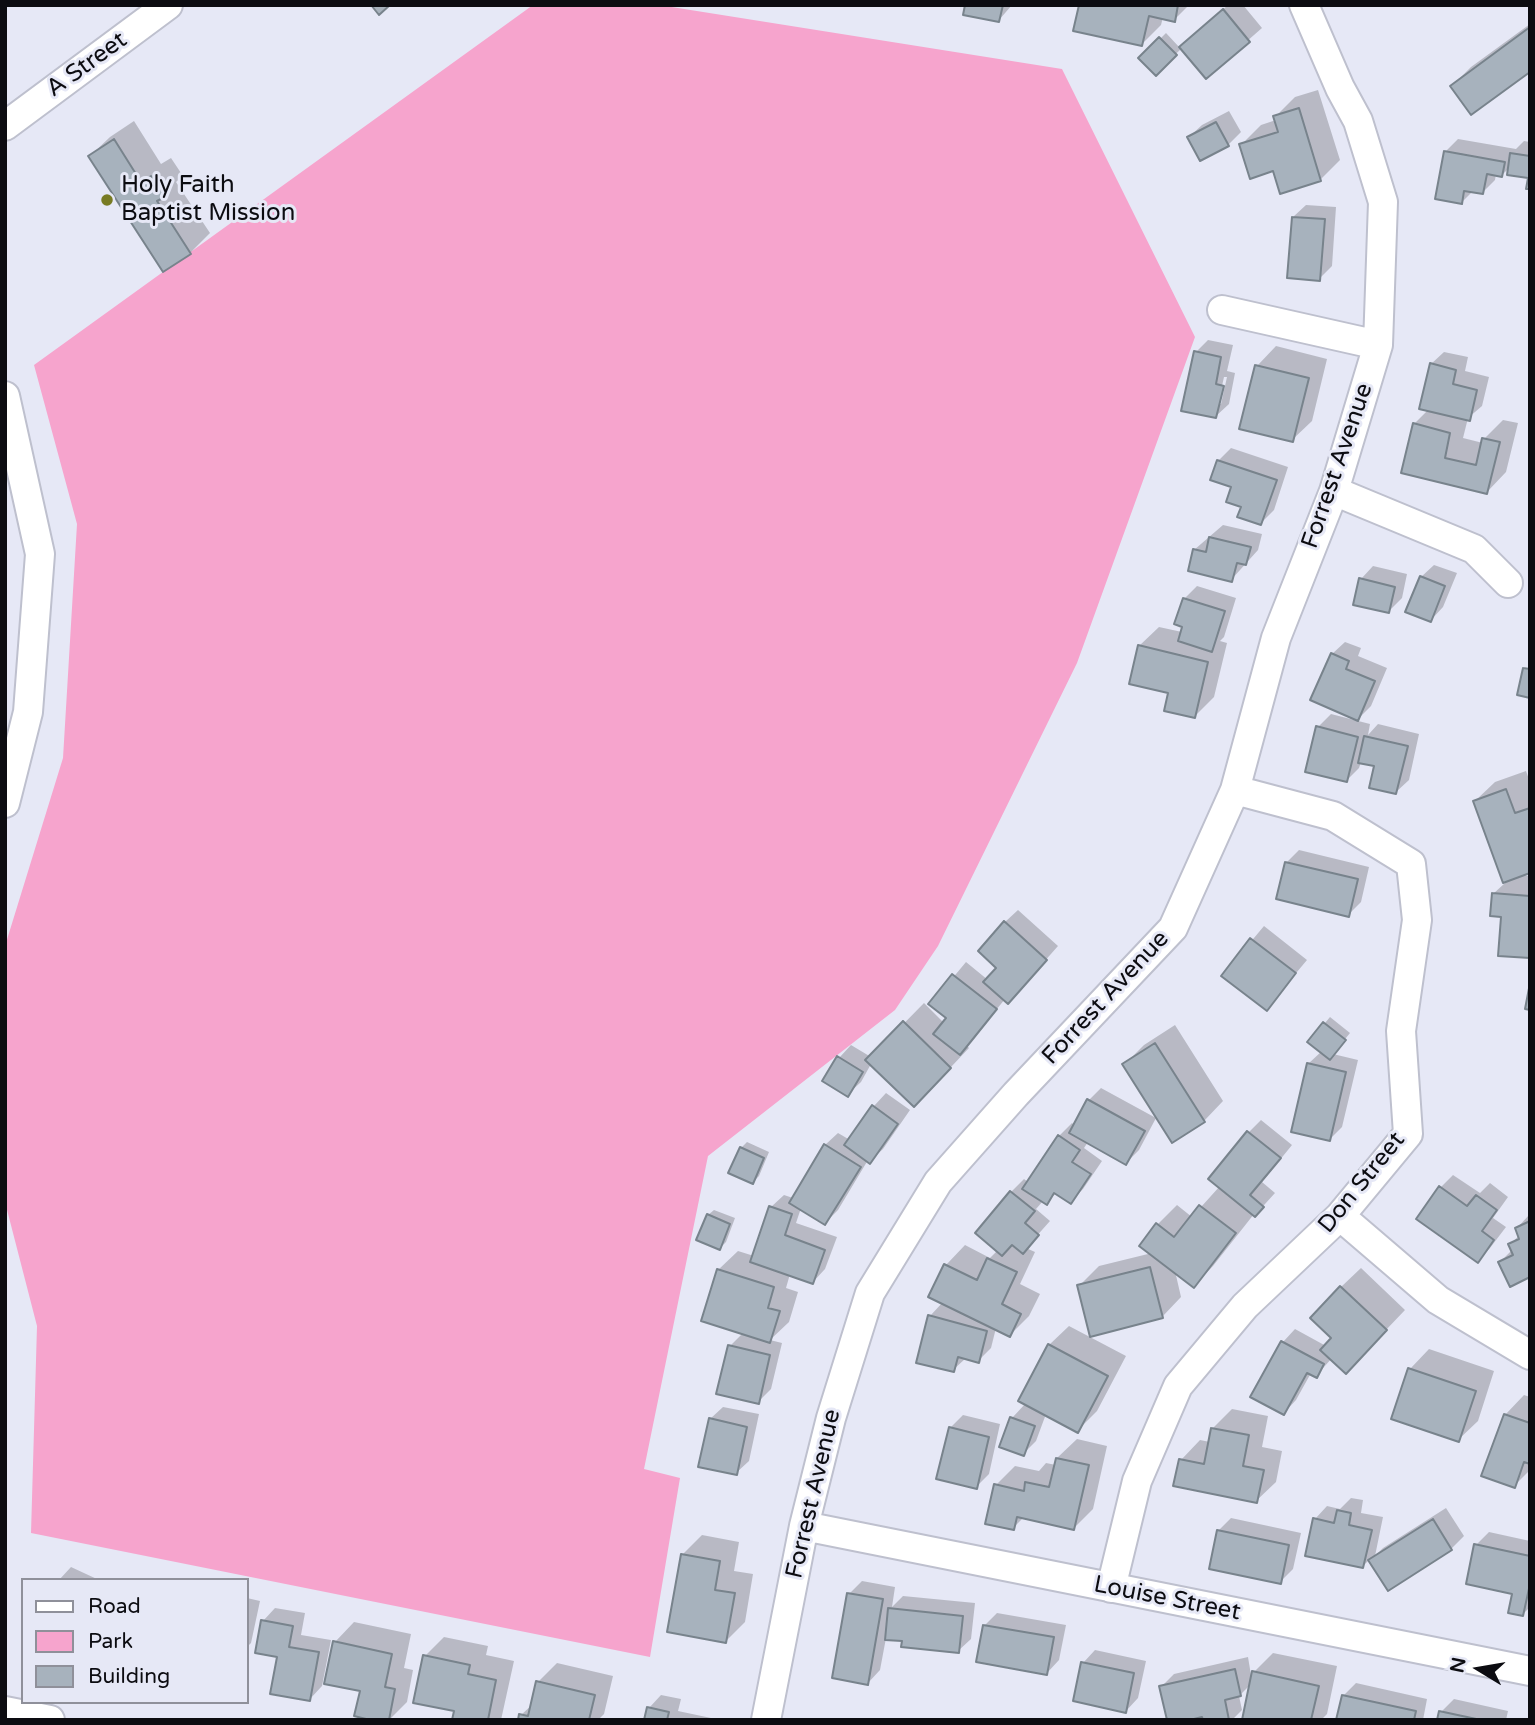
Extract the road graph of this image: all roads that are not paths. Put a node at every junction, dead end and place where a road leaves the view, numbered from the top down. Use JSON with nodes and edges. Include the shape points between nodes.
{"nodes":[{"id":1,"x":168,"y":5,"type":"edge"},
{"id":2,"x":1304,"y":5,"type":"edge"},
{"id":3,"x":5,"y":126,"type":"edge"},
{"id":4,"x":1222,"y":310,"type":"dead end"},
{"id":5,"x":1378,"y":345,"type":"junction"},
{"id":6,"x":5,"y":396,"type":"edge"},
{"id":7,"x":1334,"y":491,"type":"junction"},
{"id":8,"x":1508,"y":583,"type":"dead end"},
{"id":9,"x":1236,"y":790,"type":"junction"},
{"id":10,"x":5,"y":803,"type":"edge"},
{"id":11,"x":1340,"y":1216,"type":"junction"},
{"id":12,"x":1530,"y":1355,"type":"edge"},
{"id":13,"x":804,"y":1526,"type":"junction"},
{"id":14,"x":1111,"y":1588,"type":"junction"},
{"id":15,"x":1530,"y":1671,"type":"edge"},
{"id":16,"x":5,"y":1711,"type":"edge"},
{"id":17,"x":50,"y":1720,"type":"edge"},
{"id":18,"x":766,"y":1720,"type":"edge"}],
"edges":[{"from":1,"to":3,"type":"street","name":"A Street"},
{"from":2,"to":5,"type":"street","name":"Forrest Avenue","via":[[1358,121],[1383,202]]},
{"from":4,"to":5,"type":"street"},
{"from":5,"to":7,"type":"street","name":"Forrest Avenue"},
{"from":6,"to":10,"type":"street","via":[[40,554],[28,712]]},
{"from":7,"to":8,"type":"street","via":[[1474,549]]},
{"from":7,"to":9,"type":"street","name":"Forrest Avenue","via":[[1276,638]]},
{"from":9,"to":11,"type":"street","name":"Don Street","via":[[1333,817],[1411,864],[1417,920],[1401,1031],[1408,1134]]},
{"from":9,"to":13,"type":"street","name":"Forrest Avenue","via":[[1173,928],[938,1182],[870,1293]]},
{"from":11,"to":12,"type":"street","via":[[1438,1300]]},
{"from":11,"to":14,"type":"street","name":"Don Street","via":[[1245,1306],[1178,1386],[1137,1482]]},
{"from":13,"to":14,"type":"street","name":"Louise Street"},
{"from":13,"to":18,"type":"street","name":"Forrest Avenue"},
{"from":14,"to":15,"type":"street","name":"Louise Street"},
{"from":16,"to":17,"type":"street"}]}
